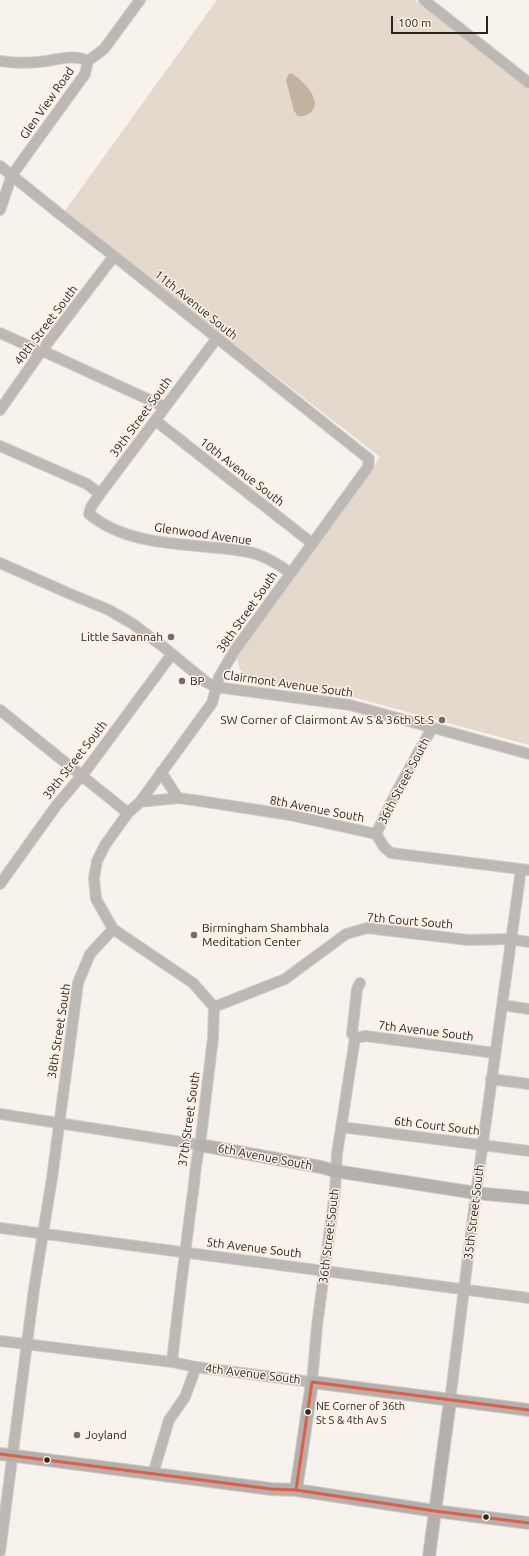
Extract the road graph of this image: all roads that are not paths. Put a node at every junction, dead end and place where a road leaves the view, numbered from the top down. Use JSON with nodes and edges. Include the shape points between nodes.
{"nodes":[{"id":1,"x":140,"y":0,"type":"edge"},
{"id":2,"x":424,"y":0,"type":"edge"},
{"id":3,"x":0,"y":61,"type":"edge"},
{"id":4,"x":88,"y":61,"type":"junction"},
{"id":5,"x":529,"y":82,"type":"edge"},
{"id":6,"x":0,"y":166,"type":"edge"},
{"id":7,"x":12,"y":175,"type":"junction"},
{"id":8,"x":0,"y":210,"type":"edge"},
{"id":9,"x":114,"y":256,"type":"junction"},
{"id":10,"x":0,"y":333,"type":"edge"},
{"id":11,"x":217,"y":338,"type":"junction"},
{"id":12,"x":40,"y":353,"type":"junction"},
{"id":13,"x":165,"y":407,"type":"junction"},
{"id":14,"x":0,"y":410,"type":"edge"},
{"id":15,"x":156,"y":421,"type":"junction"},
{"id":16,"x":0,"y":446,"type":"edge"},
{"id":17,"x":368,"y":467,"type":"joint"},
{"id":18,"x":100,"y":494,"type":"junction"},
{"id":19,"x":89,"y":514,"type":"joint"},
{"id":20,"x":313,"y":544,"type":"junction"},
{"id":21,"x":0,"y":563,"type":"edge"},
{"id":22,"x":291,"y":573,"type":"junction"},
{"id":23,"x":172,"y":654,"type":"junction"},
{"id":24,"x":216,"y":687,"type":"junction"},
{"id":25,"x":0,"y":710,"type":"edge"},
{"id":26,"x":432,"y":728,"type":"junction"},
{"id":27,"x":529,"y":754,"type":"edge"},
{"id":28,"x":161,"y":772,"type":"junction"},
{"id":29,"x":81,"y":774,"type":"junction"},
{"id":30,"x":178,"y":798,"type":"junction"},
{"id":31,"x":140,"y":802,"type":"junction"},
{"id":32,"x":128,"y":813,"type":"junction"},
{"id":33,"x":376,"y":834,"type":"junction"},
{"id":34,"x":525,"y":870,"type":"edge"},
{"id":35,"x":0,"y":884,"type":"edge"},
{"id":36,"x":113,"y":929,"type":"junction"},
{"id":37,"x":510,"y":939,"type":"junction"},
{"id":38,"x":529,"y":942,"type":"edge"},
{"id":39,"x":360,"y":983,"type":"dead end"},
{"id":40,"x":502,"y":1005,"type":"junction"},
{"id":41,"x":214,"y":1007,"type":"junction"},
{"id":42,"x":529,"y":1009,"type":"edge"},
{"id":43,"x":355,"y":1038,"type":"junction"},
{"id":44,"x":495,"y":1053,"type":"junction"},
{"id":45,"x":492,"y":1079,"type":"junction"},
{"id":46,"x":529,"y":1084,"type":"edge"},
{"id":47,"x":0,"y":1114,"type":"edge"},
{"id":48,"x":59,"y":1123,"type":"junction"},
{"id":49,"x":341,"y":1127,"type":"junction"},
{"id":50,"x":483,"y":1144,"type":"junction"},
{"id":51,"x":200,"y":1145,"type":"junction"},
{"id":52,"x":529,"y":1151,"type":"edge"},
{"id":53,"x":335,"y":1171,"type":"junction"},
{"id":54,"x":476,"y":1193,"type":"junction"},
{"id":55,"x":529,"y":1198,"type":"edge"},
{"id":56,"x":0,"y":1228,"type":"edge"},
{"id":57,"x":42,"y":1233,"type":"junction"},
{"id":58,"x":184,"y":1253,"type":"junction"},
{"id":59,"x":325,"y":1270,"type":"junction"},
{"id":60,"x":465,"y":1289,"type":"junction"},
{"id":61,"x":529,"y":1298,"type":"edge"},
{"id":62,"x":0,"y":1341,"type":"edge"},
{"id":63,"x":27,"y":1344,"type":"junction"},
{"id":64,"x":172,"y":1362,"type":"junction"},
{"id":65,"x":196,"y":1367,"type":"junction"},
{"id":66,"x":312,"y":1382,"type":"junction"},
{"id":67,"x":450,"y":1401,"type":"junction"},
{"id":68,"x":529,"y":1410,"type":"edge"},
{"id":69,"x":0,"y":1454,"type":"edge"},
{"id":70,"x":14,"y":1456,"type":"junction"},
{"id":71,"x":153,"y":1474,"type":"junction"},
{"id":72,"x":296,"y":1490,"type":"junction"},
{"id":73,"x":435,"y":1511,"type":"junction"},
{"id":74,"x":529,"y":1523,"type":"edge"},
{"id":75,"x":0,"y":1552,"type":"edge"},
{"id":76,"x":429,"y":1556,"type":"edge"}],
"edges":[{"from":1,"to":4,"type":"street","name":"Glen View Road","via":[[104,49]]},
{"from":2,"to":5,"type":"street"},
{"from":3,"to":4,"type":"street","via":[[39,62],[72,57]]},
{"from":4,"to":7,"type":"street","name":"Glen View Road","via":[[85,74]]},
{"from":6,"to":7,"type":"street","name":"11th Avenue South"},
{"from":7,"to":8,"type":"street","name":"Glen View Road"},
{"from":7,"to":9,"type":"street","name":"11th Avenue South"},
{"from":9,"to":11,"type":"street","name":"11th Avenue South"},
{"from":9,"to":12,"type":"street","name":"40th Street South","via":[[46,345],[45,351]]},
{"from":10,"to":12,"type":"street"},
{"from":11,"to":13,"type":"street","name":"39th Street South"},
{"from":11,"to":17,"type":"street","name":"11th Avenue South","via":[[369,459]]},
{"from":12,"to":13,"type":"street","via":[[45,352]]},
{"from":12,"to":14,"type":"street","name":"40th Street South"},
{"from":13,"to":15,"type":"street","name":"39th Street South"},
{"from":15,"to":18,"type":"street","name":"39th Street South"},
{"from":15,"to":20,"type":"street","name":"10th Avenue South"},
{"from":16,"to":18,"type":"street","via":[[87,484]]},
{"from":17,"to":20,"type":"street","name":"38th Street South"},
{"from":18,"to":19,"type":"street","name":"39th Street South"},
{"from":19,"to":22,"type":"street","name":"Glenwood Avenue","via":[[100,523],[156,542],[248,552],[269,559]]},
{"from":20,"to":22,"type":"street","name":"38th Street South"},
{"from":21,"to":23,"type":"street","name":"Clairmont Avenue South","via":[[110,610]]},
{"from":22,"to":24,"type":"street","name":"38th Street South","via":[[235,650]]},
{"from":23,"to":24,"type":"street","name":"Clairmont Avenue South"},
{"from":23,"to":29,"type":"street","name":"39th Street South"},
{"from":24,"to":26,"type":"street","name":"Clairmont Avenue South","via":[[350,705]]},
{"from":24,"to":28,"type":"street","name":"38th Street South","via":[[212,704]]},
{"from":25,"to":29,"type":"street"},
{"from":26,"to":27,"type":"street","name":"Clairmont Avenue South"},
{"from":26,"to":33,"type":"street","name":"36th Street South"},
{"from":28,"to":30,"type":"street"},
{"from":28,"to":31,"type":"street","name":"38th Street South"},
{"from":29,"to":32,"type":"street"},
{"from":29,"to":35,"type":"street","name":"39th Street South"},
{"from":30,"to":31,"type":"street","name":"8th Avenue South"},
{"from":30,"to":33,"type":"street","name":"8th Avenue South","via":[[290,815]]},
{"from":31,"to":32,"type":"street","name":"38th Street South"},
{"from":32,"to":36,"type":"street","name":"38th Street South","via":[[97,861],[94,878],[96,899]]},
{"from":33,"to":34,"type":"street","name":"8th Avenue South","via":[[384,847],[391,852]]},
{"from":34,"to":37,"type":"street","name":"35th Street South"},
{"from":36,"to":41,"type":"street","via":[[193,983]]},
{"from":36,"to":48,"type":"street","name":"38th Street South","via":[[90,954],[78,983]]},
{"from":37,"to":38,"type":"street","name":"7th Court South"},
{"from":37,"to":40,"type":"street","name":"35th Street South"},
{"from":37,"to":41,"type":"street","name":"7th Court South","via":[[468,940],[367,928],[346,934],[285,978]]},
{"from":39,"to":43,"type":"street","name":"36th Street South","via":[[357,989],[352,1034]]},
{"from":40,"to":42,"type":"street"},
{"from":40,"to":44,"type":"street","name":"35th Street South"},
{"from":41,"to":51,"type":"street","name":"37th Street South","via":[[213,1038]]},
{"from":43,"to":44,"type":"street","name":"7th Avenue South","via":[[366,1036]]},
{"from":43,"to":49,"type":"street","name":"36th Street South"},
{"from":44,"to":45,"type":"street","name":"35th Street South"},
{"from":45,"to":46,"type":"street"},
{"from":45,"to":50,"type":"street","name":"35th Street South"},
{"from":47,"to":48,"type":"street","name":"6th Avenue South"},
{"from":48,"to":51,"type":"street","name":"6th Avenue South"},
{"from":48,"to":57,"type":"street","name":"38th Street South"},
{"from":49,"to":50,"type":"street","name":"6th Court South"},
{"from":49,"to":53,"type":"street","name":"36th Street South"},
{"from":50,"to":52,"type":"street","name":"6th Court South"},
{"from":50,"to":54,"type":"street","name":"35th Street South"},
{"from":51,"to":53,"type":"main road","name":"6th Avenue South"},
{"from":51,"to":58,"type":"street","name":"37th Street South"},
{"from":53,"to":54,"type":"main road","name":"6th Avenue South"},
{"from":53,"to":59,"type":"street","name":"36th Street South","via":[[335,1191]]},
{"from":54,"to":55,"type":"main road","name":"6th Avenue South"},
{"from":54,"to":60,"type":"street","name":"35th Street South"},
{"from":56,"to":57,"type":"street","name":"5th Avenue South"},
{"from":57,"to":58,"type":"street","name":"5th Avenue South"},
{"from":57,"to":63,"type":"street","name":"38th Street South"},
{"from":58,"to":59,"type":"street","name":"5th Avenue South"},
{"from":58,"to":64,"type":"street","name":"37th Street South"},
{"from":59,"to":60,"type":"street","name":"5th Avenue South"},
{"from":59,"to":66,"type":"street","name":"36th Street South"},
{"from":60,"to":61,"type":"street","name":"5th Avenue South"},
{"from":60,"to":67,"type":"street","name":"35th Street South"},
{"from":62,"to":63,"type":"street","name":"4th Avenue South"},
{"from":63,"to":64,"type":"street","name":"4th Avenue South"},
{"from":63,"to":70,"type":"street","name":"38th Street South"},
{"from":64,"to":65,"type":"street","name":"4th Avenue South"},
{"from":65,"to":66,"type":"street","name":"4th Avenue South"},
{"from":65,"to":71,"type":"street","via":[[185,1397],[169,1420]]},
{"from":66,"to":67,"type":"main road","name":"4th Avenue South"},
{"from":66,"to":72,"type":"main road","name":"36th Street South"},
{"from":67,"to":68,"type":"main road","name":"4th Avenue South"},
{"from":67,"to":73,"type":"main road","name":"35th Street South"},
{"from":69,"to":70,"type":"main road"},
{"from":70,"to":71,"type":"main road"},
{"from":70,"to":75,"type":"street","name":"38th Street South"},
{"from":71,"to":72,"type":"main road"},
{"from":72,"to":73,"type":"main road"},
{"from":73,"to":74,"type":"main road"},
{"from":73,"to":76,"type":"main road","name":"35th Street South"}]}
